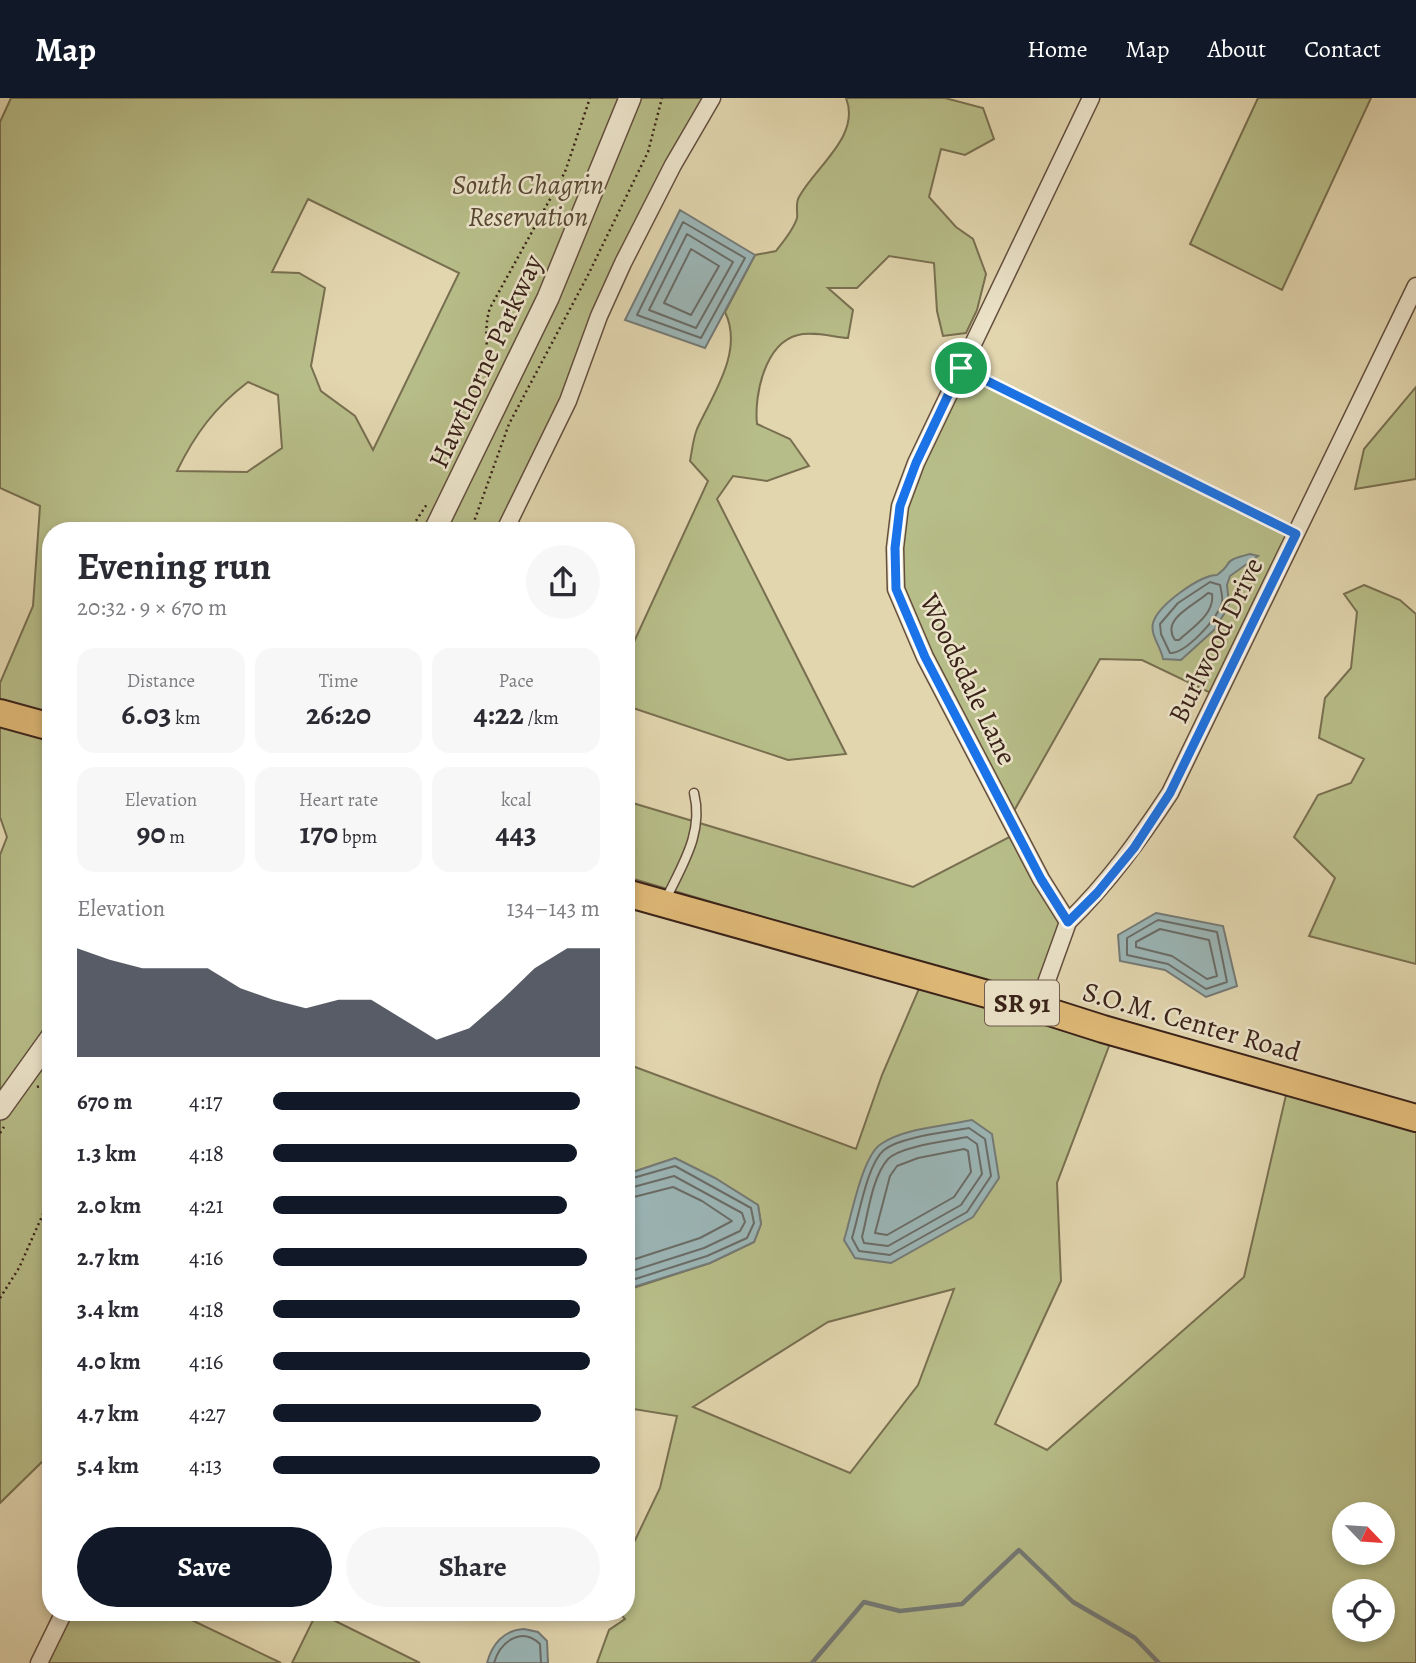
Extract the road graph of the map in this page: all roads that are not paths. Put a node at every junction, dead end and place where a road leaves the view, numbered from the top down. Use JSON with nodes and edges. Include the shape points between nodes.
{"nodes":[{"id":1,"x":630,"y":98,"type":"edge"},
{"id":2,"x":712,"y":98,"type":"edge"},
{"id":3,"x":1091,"y":98,"type":"edge"},
{"id":4,"x":1416,"y":286,"type":"edge"},
{"id":5,"x":439,"y":522,"type":"edge"},
{"id":6,"x":509,"y":522,"type":"edge"},
{"id":7,"x":0,"y":713,"type":"edge"},
{"id":8,"x":42,"y":725,"type":"edge"},
{"id":9,"x":694,"y":793,"type":"dead end"},
{"id":10,"x":635,"y":896,"type":"edge"},
{"id":11,"x":663,"y":904,"type":"junction"},
{"id":12,"x":1068,"y":922,"type":"junction"},
{"id":13,"x":1037,"y":1008,"type":"junction"},
{"id":14,"x":42,"y":1055,"type":"edge"},
{"id":15,"x":0,"y":1109,"type":"edge"},
{"id":16,"x":1416,"y":1118,"type":"edge"},
{"id":17,"x":60,"y":1621,"type":"edge"},
{"id":18,"x":39,"y":1663,"type":"edge"}],
"edges":[{"from":1,"to":5,"type":"street","name":"Hawthorne Parkway","via":[[548,298]]},
{"from":2,"to":6,"type":"street","via":[[623,263],[598,316],[568,401]]},
{"from":3,"to":12,"type":"street","name":"Woodsdale Lane","via":[[916,463],[900,506],[895,548],[896,589],[925,657]]},
{"from":4,"to":12,"type":"street","name":"Burlwood Drive","via":[[1170,793],[1134,848]]},
{"from":7,"to":8,"type":"main road"},
{"from":9,"to":11,"type":"lane","via":[[697,826]]},
{"from":10,"to":11,"type":"main road","name":"S.O.M. Center Road","number":"SR 91"},
{"from":11,"to":13,"type":"main road","name":"S.O.M. Center Road","number":"SR 91"},
{"from":12,"to":13,"type":"street"},
{"from":13,"to":16,"type":"main road","name":"S.O.M. Center Road","number":"SR 91"},
{"from":14,"to":15,"type":"street"},
{"from":17,"to":18,"type":"street"}]}
